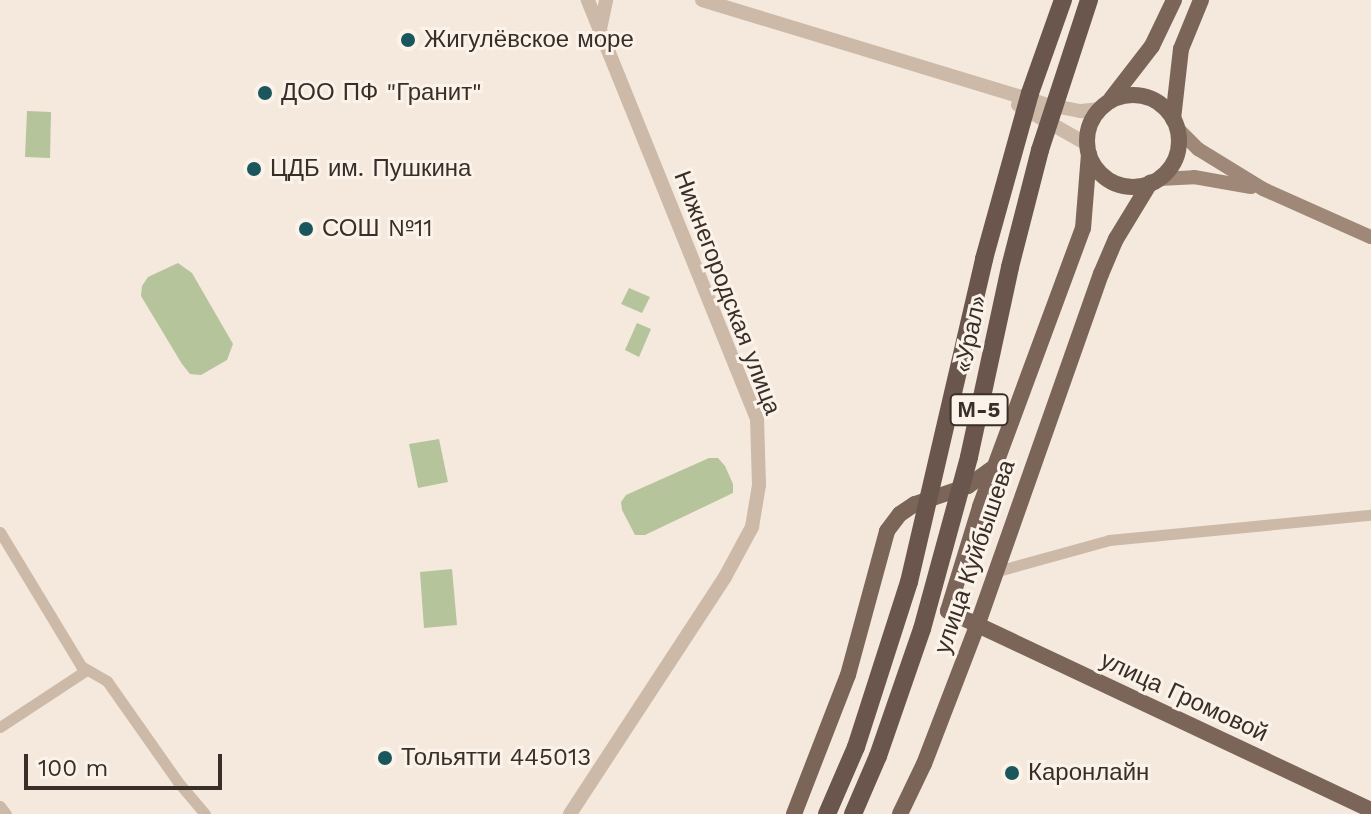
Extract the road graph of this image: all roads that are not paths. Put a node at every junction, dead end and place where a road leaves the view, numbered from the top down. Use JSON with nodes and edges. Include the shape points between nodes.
{"nodes":[{"id":1,"x":578,"y":0,"type":"edge"},
{"id":2,"x":588,"y":0,"type":"edge"},
{"id":3,"x":606,"y":0,"type":"edge"},
{"id":4,"x":702,"y":0,"type":"edge"},
{"id":5,"x":1063,"y":0,"type":"edge"},
{"id":6,"x":1089,"y":0,"type":"edge"},
{"id":7,"x":1174,"y":0,"type":"edge"},
{"id":8,"x":1201,"y":0,"type":"edge"},
{"id":9,"x":599,"y":33,"type":"junction"},
{"id":10,"x":979,"y":84,"type":"junction"},
{"id":11,"x":1104,"y":106,"type":"junction"},
{"id":12,"x":1175,"y":124,"type":"junction"},
{"id":13,"x":1088,"y":149,"type":"junction"},
{"id":14,"x":1154,"y":181,"type":"junction"},
{"id":15,"x":1263,"y":189,"type":"junction"},
{"id":16,"x":1371,"y":237,"type":"edge"},
{"id":17,"x":995,"y":465,"type":"junction"},
{"id":18,"x":1371,"y":515,"type":"edge"},
{"id":19,"x":0,"y":532,"type":"edge"},
{"id":20,"x":994,"y":572,"type":"junction"},
{"id":21,"x":948,"y":611,"type":"joint"},
{"id":22,"x":978,"y":623,"type":"junction"},
{"id":23,"x":85,"y":671,"type":"junction"},
{"id":24,"x":0,"y":727,"type":"edge"},
{"id":25,"x":0,"y":806,"type":"edge"},
{"id":26,"x":1371,"y":810,"type":"edge"},
{"id":27,"x":6,"y":814,"type":"edge"},
{"id":28,"x":205,"y":814,"type":"edge"},
{"id":29,"x":570,"y":814,"type":"edge"},
{"id":30,"x":794,"y":814,"type":"edge"},
{"id":31,"x":827,"y":814,"type":"edge"},
{"id":32,"x":853,"y":814,"type":"edge"},
{"id":33,"x":900,"y":814,"type":"edge"}],
"edges":[{"from":1,"to":9,"type":"street"},
{"from":2,"to":9,"type":"street"},
{"from":3,"to":9,"type":"street"},
{"from":4,"to":10,"type":"street"},
{"from":5,"to":31,"type":"highway","name":"«Урал»","number":"М-5","bridge":true,"via":[[1030,93],[984,259],[909,582],[856,747]]},
{"from":6,"to":32,"type":"highway","name":"«Урал»","number":"М-5","bridge":true,"via":[[1040,150],[969,457],[922,629]]},
{"from":7,"to":11,"type":"main road","via":[[1152,46]]},
{"from":8,"to":12,"type":"main road","via":[[1181,49]]},
{"from":9,"to":29,"type":"street","name":"Нижнегородская улица","via":[[757,419],[759,485],[752,527],[725,577]]},
{"from":10,"to":11,"type":"street","via":[[1081,111]]},
{"from":10,"to":13,"type":"street"},
{"from":11,"to":12,"type":"main road","via":[[1125,96],[1144,97],[1161,105]]},
{"from":11,"to":13,"type":"main road","via":[[1090,125]]},
{"from":12,"to":14,"type":"main road","via":[[1176,157]]},
{"from":12,"to":15,"type":"main road","via":[[1198,149]]},
{"from":13,"to":14,"type":"main road","via":[[1098,171],[1113,182],[1131,187]]},
{"from":13,"to":17,"type":"main road","name":"улица Куйбышева","via":[[1083,228]]},
{"from":14,"to":15,"type":"main road","via":[[1214,179]]},
{"from":14,"to":20,"type":"main road","name":"улица Куйбышева","via":[[1116,239],[1101,274]]},
{"from":15,"to":16,"type":"main road"},
{"from":17,"to":21,"type":"main road","name":"улица Куйбышева"},
{"from":17,"to":30,"type":"main road","name":"улица Куйбышева","via":[[968,486],[915,504],[887,531],[848,675]]},
{"from":18,"to":20,"type":"street","via":[[1109,540]]},
{"from":19,"to":23,"type":"street"},
{"from":20,"to":22,"type":"main road","name":"улица Куйбышева"},
{"from":21,"to":22,"type":"main road","name":"улица Громовой"},
{"from":22,"to":26,"type":"main road","name":"улица Громовой"},
{"from":22,"to":33,"type":"main road","name":"улица Куйбышева"},
{"from":23,"to":24,"type":"street"},
{"from":23,"to":28,"type":"street","via":[[107,681]]},
{"from":25,"to":27,"type":"street"}]}
